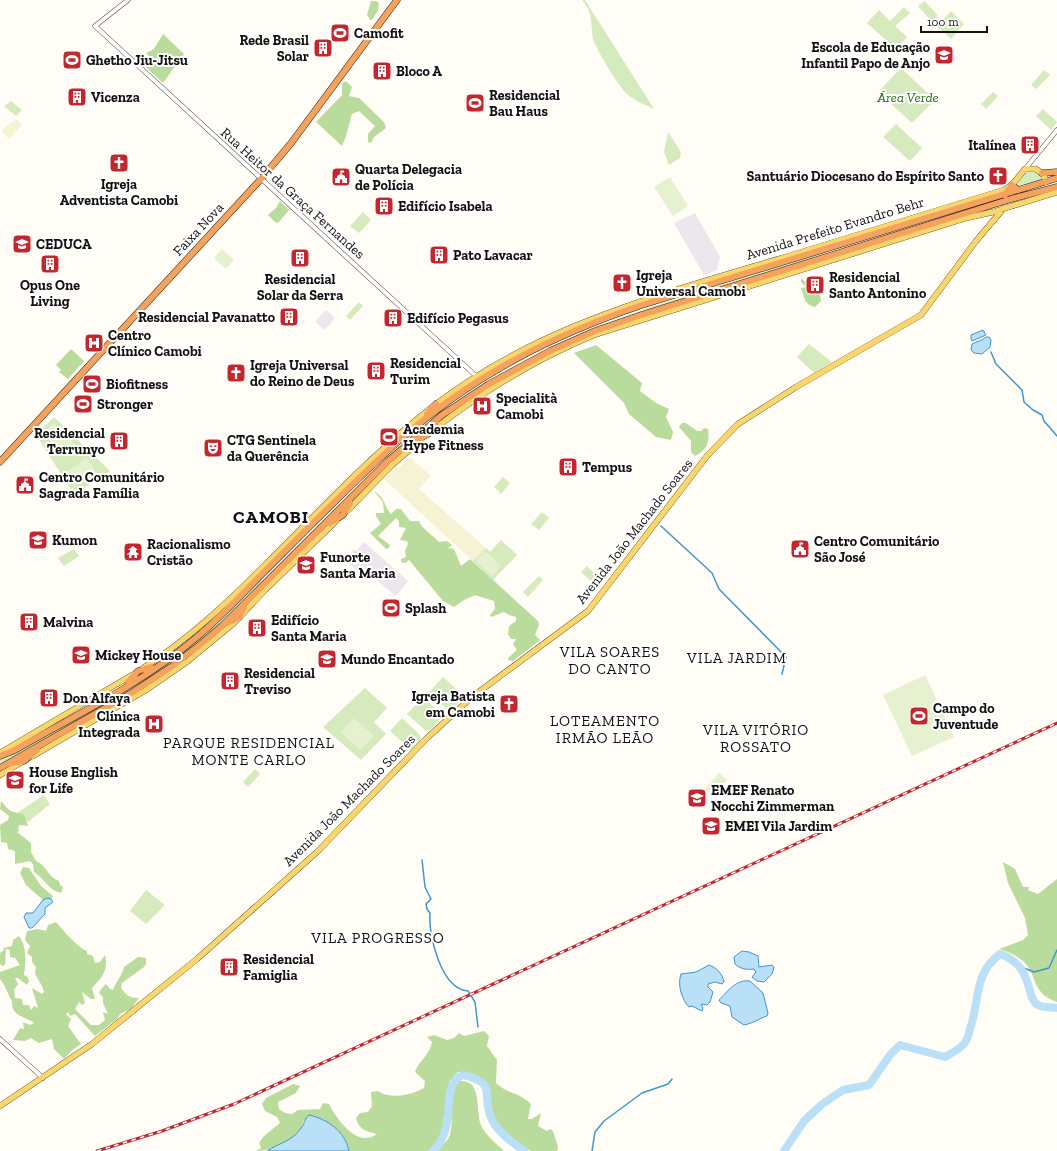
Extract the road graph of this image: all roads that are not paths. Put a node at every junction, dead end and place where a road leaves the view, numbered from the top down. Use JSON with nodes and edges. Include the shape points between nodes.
{"nodes":[{"id":1,"x":128,"y":0,"type":"edge"},
{"id":2,"x":397,"y":0,"type":"edge"},
{"id":3,"x":1057,"y":130,"type":"edge"},
{"id":4,"x":1033,"y":159,"type":"junction"},
{"id":5,"x":1025,"y":169,"type":"junction"},
{"id":6,"x":1039,"y":171,"type":"junction"},
{"id":7,"x":1057,"y":172,"type":"edge"},
{"id":8,"x":1057,"y":178,"type":"edge"},
{"id":9,"x":261,"y":179,"type":"junction"},
{"id":10,"x":1046,"y":182,"type":"junction"},
{"id":11,"x":1012,"y":185,"type":"junction"},
{"id":12,"x":1057,"y":187,"type":"edge"},
{"id":13,"x":1018,"y":190,"type":"junction"},
{"id":14,"x":1041,"y":191,"type":"junction"},
{"id":15,"x":1057,"y":192,"type":"edge"},
{"id":16,"x":1005,"y":194,"type":"junction"},
{"id":17,"x":1011,"y":199,"type":"junction"},
{"id":18,"x":989,"y":200,"type":"junction"},
{"id":19,"x":1004,"y":208,"type":"junction"},
{"id":20,"x":987,"y":210,"type":"junction"},
{"id":21,"x":904,"y":224,"type":"junction"},
{"id":22,"x":884,"y":226,"type":"junction"},
{"id":23,"x":907,"y":232,"type":"junction"},
{"id":24,"x":976,"y":241,"type":"junction"},
{"id":25,"x":836,"y":243,"type":"junction"},
{"id":26,"x":885,"y":244,"type":"junction"},
{"id":27,"x":860,"y":247,"type":"junction"},
{"id":28,"x":821,"y":259,"type":"junction"},
{"id":29,"x":700,"y":283,"type":"junction"},
{"id":30,"x":672,"y":296,"type":"junction"},
{"id":31,"x":604,"y":318,"type":"junction"},
{"id":32,"x":596,"y":333,"type":"junction"},
{"id":33,"x":541,"y":345,"type":"junction"},
{"id":34,"x":514,"y":356,"type":"junction"},
{"id":35,"x":477,"y":379,"type":"junction"},
{"id":36,"x":473,"y":395,"type":"junction"},
{"id":37,"x":436,"y":404,"type":"junction"},
{"id":38,"x":442,"y":415,"type":"junction"},
{"id":39,"x":419,"y":424,"type":"junction"},
{"id":40,"x":428,"y":434,"type":"junction"},
{"id":41,"x":405,"y":446,"type":"junction"},
{"id":42,"x":0,"y":462,"type":"edge"},
{"id":43,"x":355,"y":495,"type":"junction"},
{"id":44,"x":343,"y":515,"type":"junction"},
{"id":45,"x":322,"y":528,"type":"junction"},
{"id":46,"x":283,"y":554,"type":"junction"},
{"id":47,"x":273,"y":557,"type":"junction"},
{"id":48,"x":269,"y":568,"type":"junction"},
{"id":49,"x":264,"y":573,"type":"junction"},
{"id":50,"x":264,"y":588,"type":"junction"},
{"id":51,"x":246,"y":602,"type":"junction"},
{"id":52,"x":239,"y":617,"type":"junction"},
{"id":53,"x":222,"y":626,"type":"junction"},
{"id":54,"x":160,"y":664,"type":"junction"},
{"id":55,"x":138,"y":671,"type":"junction"},
{"id":56,"x":120,"y":689,"type":"junction"},
{"id":57,"x":48,"y":740,"type":"junction"},
{"id":58,"x":0,"y":755,"type":"edge"},
{"id":59,"x":24,"y":761,"type":"junction"},
{"id":60,"x":7,"y":764,"type":"junction"},
{"id":61,"x":0,"y":768,"type":"edge"},
{"id":62,"x":0,"y":775,"type":"edge"},
{"id":63,"x":0,"y":1039,"type":"edge"},
{"id":64,"x":43,"y":1079,"type":"junction"},
{"id":65,"x":0,"y":1106,"type":"edge"}],
"edges":[{"from":1,"to":9,"type":"street","name":"Rua Heitor da Graça Fernandes","via":[[95,26]]},
{"from":2,"to":9,"type":"highway","name":"Faixa Nova","via":[[292,142]]},
{"from":3,"to":4,"type":"street"},
{"from":4,"to":5,"type":"street"},
{"from":4,"to":6,"type":"street"},
{"from":5,"to":6,"type":"main road"},
{"from":5,"to":11,"type":"main road","name":"Avenida Prefeito Evandro Behr"},
{"from":6,"to":7,"type":"highway"},
{"from":6,"to":10,"type":"main road"},
{"from":8,"to":10,"type":"highway","name":"Avenida Prefeito Evandro Behr"},
{"from":9,"to":35,"type":"street","name":"Rua Heitor da Graça Fernandes"},
{"from":9,"to":42,"type":"highway","name":"Faixa Nova"},
{"from":10,"to":13,"type":"highway","name":"Avenida Prefeito Evandro Behr"},
{"from":10,"to":14,"type":"highway"},
{"from":11,"to":13,"type":"highway"},
{"from":11,"to":16,"type":"highway"},
{"from":11,"to":22,"type":"main road","name":"Avenida Prefeito Evandro Behr","via":[[1004,190]]},
{"from":12,"to":14,"type":"highway","name":"Avenida Prefeito Evandro Behr"},
{"from":13,"to":16,"type":"highway","name":"Avenida Prefeito Evandro Behr"},
{"from":14,"to":17,"type":"highway","name":"Avenida Prefeito Evandro Behr"},
{"from":15,"to":19,"type":"main road","name":"Avenida Prefeito Evandro Behr"},
{"from":16,"to":18,"type":"highway","name":"Avenida Prefeito Evandro Behr"},
{"from":17,"to":19,"type":"highway"},
{"from":17,"to":20,"type":"highway","name":"Avenida Prefeito Evandro Behr"},
{"from":18,"to":20,"type":"highway"},
{"from":18,"to":21,"type":"highway","name":"Avenida Prefeito Evandro Behr"},
{"from":19,"to":20,"type":"main road","name":"Avenida Prefeito Evandro Behr"},
{"from":19,"to":24,"type":"main road","name":"Avenida João Machado Soares"},
{"from":20,"to":23,"type":"highway","name":"Avenida Prefeito Evandro Behr"},
{"from":20,"to":24,"type":"main road","name":"Avenida João Machado Soares","via":[[988,221]]},
{"from":20,"to":26,"type":"main road","name":"Avenida Prefeito Evandro Behr"},
{"from":21,"to":22,"type":"highway"},
{"from":21,"to":25,"type":"highway","name":"Avenida Prefeito Evandro Behr"},
{"from":22,"to":25,"type":"main road","name":"Avenida Prefeito Evandro Behr"},
{"from":23,"to":26,"type":"highway"},
{"from":23,"to":27,"type":"highway","name":"Avenida Prefeito Evandro Behr"},
{"from":24,"to":64,"type":"main road","name":"Avenida João Machado Soares","via":[[921,315],[766,405],[725,435],[706,456],[588,611],[472,697],[428,738],[326,844],[246,917],[114,1027]]},
{"from":25,"to":28,"type":"highway","via":[[834,252]]},
{"from":25,"to":29,"type":"main road","name":"Avenida Prefeito Evandro Behr"},
{"from":25,"to":30,"type":"highway","name":"Avenida Prefeito Evandro Behr"},
{"from":26,"to":27,"type":"highway"},
{"from":26,"to":32,"type":"main road","name":"Avenida Prefeito Evandro Behr"},
{"from":27,"to":28,"type":"highway","name":"Avenida Prefeito Evandro Behr"},
{"from":28,"to":32,"type":"highway","name":"Avenida Prefeito Evandro Behr"},
{"from":29,"to":30,"type":"highway"},
{"from":29,"to":34,"type":"main road","name":"Avenida Prefeito Evandro Behr","via":[[610,312]]},
{"from":30,"to":31,"type":"highway","name":"Avenida Prefeito Evandro Behr"},
{"from":31,"to":32,"type":"highway","via":[[597,326]]},
{"from":31,"to":33,"type":"highway","name":"Avenida Prefeito Evandro Behr"},
{"from":32,"to":36,"type":"highway","name":"Avenida Prefeito Evandro Behr","via":[[538,357]]},
{"from":32,"to":40,"type":"main road","name":"Avenida Prefeito Evandro Behr","via":[[523,370],[458,411]]},
{"from":33,"to":34,"type":"highway"},
{"from":33,"to":35,"type":"highway","name":"Avenida Prefeito Evandro Behr"},
{"from":34,"to":35,"type":"main road","name":"Avenida Prefeito Evandro Behr"},
{"from":35,"to":36,"type":"highway"},
{"from":35,"to":37,"type":"main road","name":"Avenida Prefeito Evandro Behr"},
{"from":35,"to":39,"type":"highway","name":"Avenida Prefeito Evandro Behr"},
{"from":36,"to":38,"type":"highway","name":"Avenida Prefeito Evandro Behr"},
{"from":37,"to":39,"type":"highway"},
{"from":37,"to":47,"type":"main road","name":"Avenida Prefeito Evandro Behr","via":[[379,452]]},
{"from":38,"to":40,"type":"highway"},
{"from":38,"to":41,"type":"highway","name":"Avenida Prefeito Evandro Behr"},
{"from":39,"to":46,"type":"highway","name":"Avenida Prefeito Evandro Behr","via":[[383,455]]},
{"from":40,"to":41,"type":"highway"},
{"from":40,"to":44,"type":"main road","name":"Avenida Prefeito Evandro Behr","via":[[392,464]]},
{"from":41,"to":43,"type":"highway","name":"Avenida Prefeito Evandro Behr"},
{"from":43,"to":44,"type":"highway"},
{"from":43,"to":45,"type":"highway","name":"Avenida Prefeito Evandro Behr"},
{"from":44,"to":45,"type":"highway"},
{"from":44,"to":50,"type":"main road","name":"Avenida Prefeito Evandro Behr"},
{"from":45,"to":50,"type":"highway","name":"Avenida Prefeito Evandro Behr"},
{"from":46,"to":47,"type":"highway"},
{"from":46,"to":48,"type":"highway","name":"Avenida Prefeito Evandro Behr"},
{"from":47,"to":48,"type":"highway"},
{"from":47,"to":55,"type":"main road","name":"Avenida Prefeito Evandro Behr","via":[[206,622],[168,653]]},
{"from":48,"to":49,"type":"highway","name":"Avenida Prefeito Evandro Behr"},
{"from":49,"to":50,"type":"highway"},
{"from":49,"to":54,"type":"highway","name":"Avenida Prefeito Evandro Behr","via":[[221,616]]},
{"from":50,"to":51,"type":"highway","name":"Avenida Prefeito Evandro Behr"},
{"from":50,"to":52,"type":"main road","name":"Avenida Prefeito Evandro Behr"},
{"from":51,"to":52,"type":"highway"},
{"from":51,"to":53,"type":"highway","name":"Avenida Prefeito Evandro Behr"},
{"from":52,"to":53,"type":"highway"},
{"from":52,"to":59,"type":"main road","name":"Avenida Prefeito Evandro Behr","via":[[160,681]]},
{"from":53,"to":57,"type":"highway","name":"Avenida Prefeito Evandro Behr","via":[[156,676]]},
{"from":54,"to":55,"type":"highway"},
{"from":54,"to":56,"type":"highway","name":"Avenida Prefeito Evandro Behr"},
{"from":55,"to":56,"type":"highway"},
{"from":55,"to":58,"type":"main road","name":"Avenida Prefeito Evandro Behr"},
{"from":56,"to":58,"type":"highway","name":"Avenida Prefeito Evandro Behr","via":[[15,750]]},
{"from":57,"to":59,"type":"highway"},
{"from":57,"to":60,"type":"highway","name":"Avenida Prefeito Evandro Behr"},
{"from":59,"to":60,"type":"highway"},
{"from":59,"to":62,"type":"main road","name":"Avenida Prefeito Evandro Behr"},
{"from":60,"to":61,"type":"highway","name":"Avenida Prefeito Evandro Behr"},
{"from":63,"to":64,"type":"street"},
{"from":64,"to":65,"type":"main road","name":"Avenida João Machado Soares"}]}
